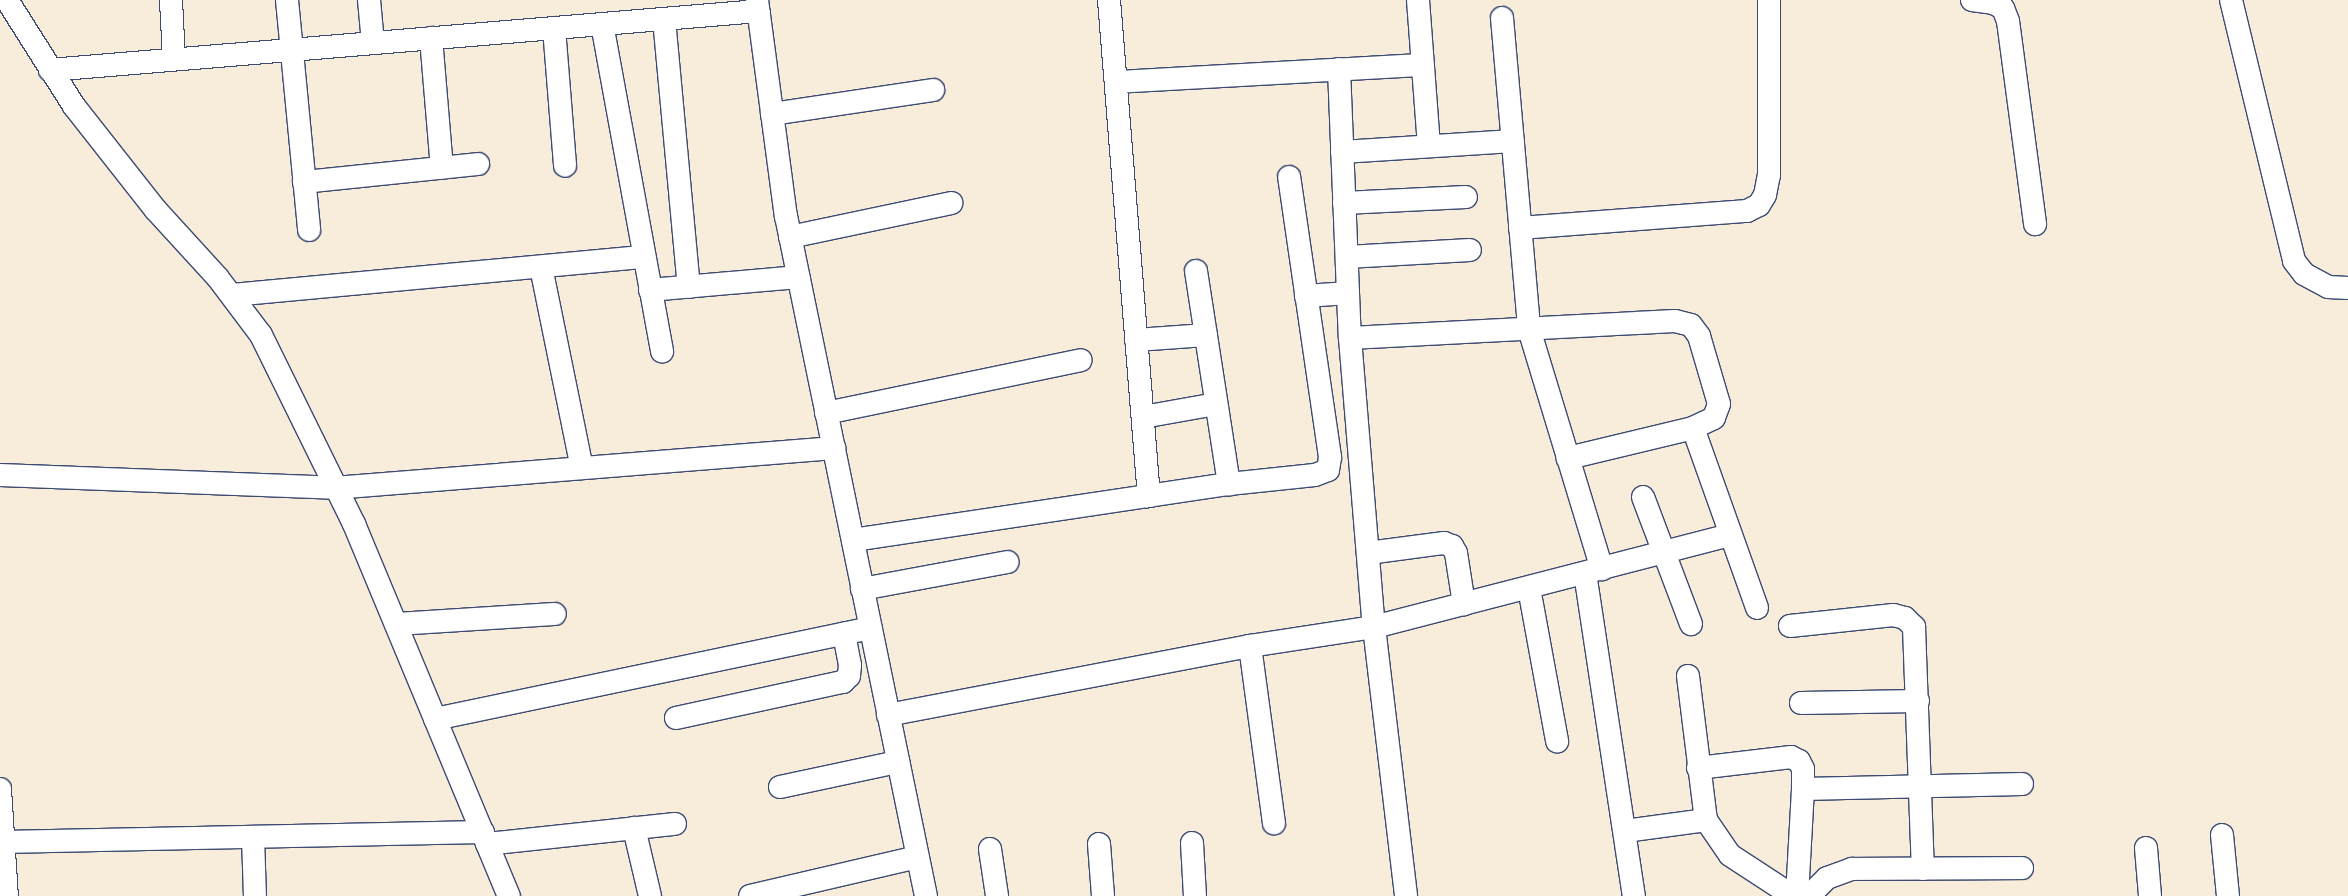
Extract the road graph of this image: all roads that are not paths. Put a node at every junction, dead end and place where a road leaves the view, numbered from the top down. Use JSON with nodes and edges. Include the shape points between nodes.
{"nodes":[{"id":1,"x":7,"y":0,"type":"edge"},
{"id":2,"x":171,"y":0,"type":"edge"},
{"id":3,"x":287,"y":0,"type":"edge"},
{"id":4,"x":369,"y":0,"type":"edge"},
{"id":5,"x":1109,"y":0,"type":"edge"},
{"id":6,"x":1418,"y":0,"type":"edge"},
{"id":7,"x":1769,"y":0,"type":"edge"},
{"id":8,"x":1972,"y":0,"type":"edge"},
{"id":9,"x":2231,"y":0,"type":"edge"},
{"id":10,"x":758,"y":5,"type":"edge"},
{"id":11,"x":1502,"y":18,"type":"dead end"},
{"id":12,"x":664,"y":19,"type":"junction"},
{"id":13,"x":602,"y":24,"type":"junction"},
{"id":14,"x":554,"y":28,"type":"junction"},
{"id":15,"x":431,"y":38,"type":"junction"},
{"id":16,"x":373,"y":43,"type":"junction"},
{"id":17,"x":292,"y":50,"type":"junction"},
{"id":18,"x":174,"y":59,"type":"junction"},
{"id":19,"x":1423,"y":64,"type":"junction"},
{"id":20,"x":1339,"y":69,"type":"junction"},
{"id":21,"x":50,"y":70,"type":"junction"},
{"id":22,"x":1116,"y":82,"type":"junction"},
{"id":23,"x":933,"y":90,"type":"dead end"},
{"id":24,"x":772,"y":114,"type":"junction"},
{"id":25,"x":1513,"y":141,"type":"junction"},
{"id":26,"x":1429,"y":146,"type":"junction"},
{"id":27,"x":1342,"y":152,"type":"junction"},
{"id":28,"x":478,"y":164,"type":"dead end"},
{"id":29,"x":565,"y":166,"type":"dead end"},
{"id":30,"x":442,"y":168,"type":"junction"},
{"id":31,"x":1289,"y":177,"type":"dead end"},
{"id":32,"x":304,"y":182,"type":"junction"},
{"id":33,"x":1466,"y":197,"type":"dead end"},
{"id":34,"x":951,"y":203,"type":"dead end"},
{"id":35,"x":1344,"y":203,"type":"junction"},
{"id":36,"x":2035,"y":224,"type":"dead end"},
{"id":37,"x":1520,"y":228,"type":"junction"},
{"id":38,"x":309,"y":230,"type":"dead end"},
{"id":39,"x":790,"y":238,"type":"junction"},
{"id":40,"x":1470,"y":250,"type":"dead end"},
{"id":41,"x":644,"y":256,"type":"junction"},
{"id":42,"x":1347,"y":256,"type":"junction"},
{"id":43,"x":542,"y":267,"type":"junction"},
{"id":44,"x":1196,"y":271,"type":"dead end"},
{"id":45,"x":798,"y":277,"type":"junction"},
{"id":46,"x":689,"y":287,"type":"junction"},
{"id":47,"x":2348,"y":288,"type":"edge"},
{"id":48,"x":650,"y":290,"type":"junction"},
{"id":49,"x":1348,"y":292,"type":"junction"},
{"id":50,"x":232,"y":295,"type":"junction"},
{"id":51,"x":1306,"y":296,"type":"junction"},
{"id":52,"x":1530,"y":329,"type":"junction"},
{"id":53,"x":1206,"y":335,"type":"junction"},
{"id":54,"x":1350,"y":338,"type":"junction"},
{"id":55,"x":1136,"y":340,"type":"junction"},
{"id":56,"x":662,"y":352,"type":"dead end"},
{"id":57,"x":1081,"y":360,"type":"dead end"},
{"id":58,"x":1216,"y":404,"type":"junction"},
{"id":59,"x":826,"y":413,"type":"junction"},
{"id":60,"x":1143,"y":417,"type":"junction"},
{"id":61,"x":1693,"y":428,"type":"junction"},
{"id":62,"x":834,"y":448,"type":"junction"},
{"id":63,"x":1568,"y":458,"type":"junction"},
{"id":64,"x":582,"y":468,"type":"junction"},
{"id":65,"x":0,"y":475,"type":"edge"},
{"id":66,"x":1229,"y":484,"type":"junction"},
{"id":67,"x":334,"y":488,"type":"junction"},
{"id":68,"x":1149,"y":496,"type":"junction"},
{"id":69,"x":1643,"y":497,"type":"dead end"},
{"id":70,"x":1730,"y":536,"type":"junction"},
{"id":71,"x":853,"y":540,"type":"junction"},
{"id":72,"x":1368,"y":553,"type":"junction"},
{"id":73,"x":1663,"y":553,"type":"junction"},
{"id":74,"x":1008,"y":562,"type":"dead end"},
{"id":75,"x":1594,"y":571,"type":"junction"},
{"id":76,"x":1529,"y":588,"type":"junction"},
{"id":77,"x":862,"y":589,"type":"junction"},
{"id":78,"x":1464,"y":604,"type":"junction"},
{"id":79,"x":1757,"y":608,"type":"dead end"},
{"id":80,"x":555,"y":614,"type":"dead end"},
{"id":81,"x":396,"y":624,"type":"junction"},
{"id":82,"x":1691,"y":624,"type":"dead end"},
{"id":83,"x":1790,"y":626,"type":"dead end"},
{"id":84,"x":1374,"y":627,"type":"junction"},
{"id":85,"x":871,"y":628,"type":"junction"},
{"id":86,"x":844,"y":634,"type":"junction"},
{"id":87,"x":1250,"y":646,"type":"junction"},
{"id":88,"x":1688,"y":676,"type":"dead end"},
{"id":89,"x":1918,"y":701,"type":"junction"},
{"id":90,"x":1801,"y":703,"type":"dead end"},
{"id":91,"x":888,"y":715,"type":"junction"},
{"id":92,"x":676,"y":718,"type":"dead end"},
{"id":93,"x":435,"y":719,"type":"junction"},
{"id":94,"x":1557,"y":741,"type":"dead end"},
{"id":95,"x":898,"y":762,"type":"junction"},
{"id":96,"x":1698,"y":768,"type":"junction"},
{"id":97,"x":2022,"y":784,"type":"dead end"},
{"id":98,"x":1921,"y":786,"type":"junction"},
{"id":99,"x":780,"y":787,"type":"dead end"},
{"id":100,"x":0,"y":789,"type":"edge"},
{"id":101,"x":1803,"y":789,"type":"junction"},
{"id":102,"x":1706,"y":820,"type":"junction"},
{"id":103,"x":1274,"y":823,"type":"dead end"},
{"id":104,"x":675,"y":824,"type":"dead end"},
{"id":105,"x":634,"y":828,"type":"junction"},
{"id":106,"x":1625,"y":831,"type":"junction"},
{"id":107,"x":2222,"y":835,"type":"dead end"},
{"id":108,"x":252,"y":837,"type":"junction"},
{"id":109,"x":485,"y":838,"type":"junction"},
{"id":110,"x":3,"y":842,"type":"junction"},
{"id":111,"x":1192,"y":843,"type":"dead end"},
{"id":112,"x":1099,"y":844,"type":"dead end"},
{"id":113,"x":2146,"y":848,"type":"dead end"},
{"id":114,"x":990,"y":849,"type":"dead end"},
{"id":115,"x":918,"y":857,"type":"junction"},
{"id":116,"x":2022,"y":868,"type":"dead end"},
{"id":117,"x":1923,"y":869,"type":"junction"},
{"id":118,"x":7,"y":896,"type":"edge"},
{"id":119,"x":256,"y":896,"type":"edge"},
{"id":120,"x":509,"y":896,"type":"edge"},
{"id":121,"x":650,"y":896,"type":"edge"},
{"id":122,"x":750,"y":896,"type":"edge"},
{"id":123,"x":926,"y":896,"type":"edge"},
{"id":124,"x":997,"y":896,"type":"edge"},
{"id":125,"x":1103,"y":896,"type":"edge"},
{"id":126,"x":1196,"y":896,"type":"edge"},
{"id":127,"x":1406,"y":896,"type":"edge"},
{"id":128,"x":1634,"y":896,"type":"edge"},
{"id":129,"x":1793,"y":896,"type":"edge"},
{"id":130,"x":1797,"y":896,"type":"edge"},
{"id":131,"x":1809,"y":896,"type":"edge"},
{"id":132,"x":2150,"y":896,"type":"edge"},
{"id":133,"x":2228,"y":896,"type":"edge"}],
"edges":[{"from":1,"to":21,"type":"street"},
{"from":2,"to":18,"type":"street"},
{"from":3,"to":17,"type":"street"},
{"from":4,"to":16,"type":"street"},
{"from":5,"to":22,"type":"street"},
{"from":6,"to":19,"type":"street"},
{"from":7,"to":37,"type":"street","via":[[1769,175],[1766,195],[1759,205],[1747,211]]},
{"from":8,"to":36,"type":"street","via":[[2003,8],[2008,21]]},
{"from":9,"to":47,"type":"street","via":[[2294,261],[2304,274],[2328,286]]},
{"from":10,"to":12,"type":"street"},
{"from":10,"to":24,"type":"street"},
{"from":11,"to":25,"type":"street"},
{"from":12,"to":13,"type":"street"},
{"from":12,"to":46,"type":"street"},
{"from":13,"to":14,"type":"street"},
{"from":13,"to":41,"type":"street"},
{"from":14,"to":15,"type":"street"},
{"from":14,"to":29,"type":"street"},
{"from":15,"to":16,"type":"street"},
{"from":15,"to":30,"type":"street"},
{"from":16,"to":17,"type":"street"},
{"from":17,"to":18,"type":"street"},
{"from":17,"to":32,"type":"street"},
{"from":18,"to":21,"type":"street"},
{"from":19,"to":20,"type":"street"},
{"from":19,"to":26,"type":"street"},
{"from":20,"to":22,"type":"street"},
{"from":20,"to":27,"type":"street"},
{"from":21,"to":50,"type":"street","via":[[155,209]]},
{"from":22,"to":55,"type":"street"},
{"from":23,"to":24,"type":"street"},
{"from":24,"to":39,"type":"street"},
{"from":25,"to":26,"type":"street"},
{"from":25,"to":37,"type":"street"},
{"from":26,"to":27,"type":"street"},
{"from":27,"to":35,"type":"street"},
{"from":28,"to":30,"type":"street"},
{"from":30,"to":32,"type":"street"},
{"from":31,"to":51,"type":"street"},
{"from":32,"to":38,"type":"street"},
{"from":33,"to":35,"type":"street"},
{"from":34,"to":39,"type":"street"},
{"from":35,"to":42,"type":"street"},
{"from":37,"to":52,"type":"street"},
{"from":39,"to":45,"type":"street"},
{"from":40,"to":42,"type":"street"},
{"from":41,"to":43,"type":"street"},
{"from":41,"to":48,"type":"street"},
{"from":42,"to":49,"type":"street"},
{"from":43,"to":50,"type":"street"},
{"from":43,"to":64,"type":"street"},
{"from":44,"to":53,"type":"street"},
{"from":45,"to":46,"type":"street"},
{"from":45,"to":59,"type":"street"},
{"from":46,"to":48,"type":"street"},
{"from":48,"to":56,"type":"street"},
{"from":49,"to":51,"type":"street"},
{"from":49,"to":54,"type":"street"},
{"from":50,"to":67,"type":"street","via":[[260,335]]},
{"from":51,"to":66,"type":"street","via":[[1330,457],[1328,470],[1315,475]]},
{"from":52,"to":54,"type":"street"},
{"from":52,"to":61,"type":"street","via":[[1675,321],[1691,325],[1699,336],[1719,404],[1714,418]]},
{"from":52,"to":63,"type":"street"},
{"from":53,"to":55,"type":"street"},
{"from":53,"to":58,"type":"street"},
{"from":54,"to":72,"type":"street"},
{"from":55,"to":60,"type":"street"},
{"from":57,"to":59,"type":"street"},
{"from":58,"to":60,"type":"street"},
{"from":58,"to":66,"type":"street"},
{"from":59,"to":62,"type":"street"},
{"from":60,"to":68,"type":"street"},
{"from":61,"to":63,"type":"street"},
{"from":61,"to":70,"type":"street"},
{"from":62,"to":64,"type":"street"},
{"from":62,"to":71,"type":"street"},
{"from":63,"to":75,"type":"street"},
{"from":64,"to":67,"type":"street"},
{"from":65,"to":67,"type":"street"},
{"from":66,"to":68,"type":"street"},
{"from":67,"to":81,"type":"street","via":[[354,524]]},
{"from":68,"to":71,"type":"street"},
{"from":69,"to":73,"type":"street"},
{"from":70,"to":73,"type":"street"},
{"from":70,"to":79,"type":"street"},
{"from":71,"to":77,"type":"street"},
{"from":72,"to":78,"type":"street","via":[[1444,543],[1452,546]]},
{"from":72,"to":84,"type":"street"},
{"from":73,"to":75,"type":"street"},
{"from":73,"to":82,"type":"street"},
{"from":74,"to":77,"type":"street"},
{"from":75,"to":76,"type":"street"},
{"from":75,"to":106,"type":"street"},
{"from":76,"to":78,"type":"street"},
{"from":76,"to":94,"type":"street"},
{"from":77,"to":85,"type":"street"},
{"from":78,"to":84,"type":"street"},
{"from":80,"to":81,"type":"street"},
{"from":81,"to":93,"type":"street"},
{"from":83,"to":89,"type":"street","via":[[1893,615],[1905,618],[1914,627]]},
{"from":84,"to":87,"type":"street"},
{"from":84,"to":127,"type":"street"},
{"from":85,"to":86,"type":"street"},
{"from":85,"to":91,"type":"street"},
{"from":86,"to":92,"type":"street","via":[[850,665],[849,676],[843,682]]},
{"from":86,"to":93,"type":"street"},
{"from":87,"to":91,"type":"street"},
{"from":87,"to":103,"type":"street"},
{"from":88,"to":96,"type":"street"},
{"from":89,"to":90,"type":"street"},
{"from":89,"to":98,"type":"street"},
{"from":91,"to":95,"type":"street"},
{"from":93,"to":109,"type":"street"},
{"from":95,"to":99,"type":"street"},
{"from":95,"to":115,"type":"street"},
{"from":96,"to":101,"type":"street","via":[[1791,757],[1799,761],[1803,769]]},
{"from":96,"to":102,"type":"street"},
{"from":97,"to":98,"type":"street"},
{"from":98,"to":101,"type":"street"},
{"from":98,"to":117,"type":"street"},
{"from":100,"to":110,"type":"street"},
{"from":101,"to":130,"type":"street"},
{"from":102,"to":106,"type":"street"},
{"from":102,"to":129,"type":"street","via":[[1730,854]]},
{"from":104,"to":105,"type":"street"},
{"from":105,"to":109,"type":"street"},
{"from":105,"to":121,"type":"street"},
{"from":106,"to":128,"type":"street"},
{"from":107,"to":133,"type":"street"},
{"from":108,"to":109,"type":"street"},
{"from":108,"to":110,"type":"street"},
{"from":108,"to":119,"type":"street"},
{"from":109,"to":120,"type":"street"},
{"from":110,"to":118,"type":"street"},
{"from":111,"to":126,"type":"street"},
{"from":112,"to":125,"type":"street"},
{"from":113,"to":132,"type":"street"},
{"from":114,"to":124,"type":"street"},
{"from":115,"to":122,"type":"street"},
{"from":115,"to":123,"type":"street"},
{"from":116,"to":117,"type":"street"},
{"from":117,"to":131,"type":"street","via":[[1842,870]]}]}
